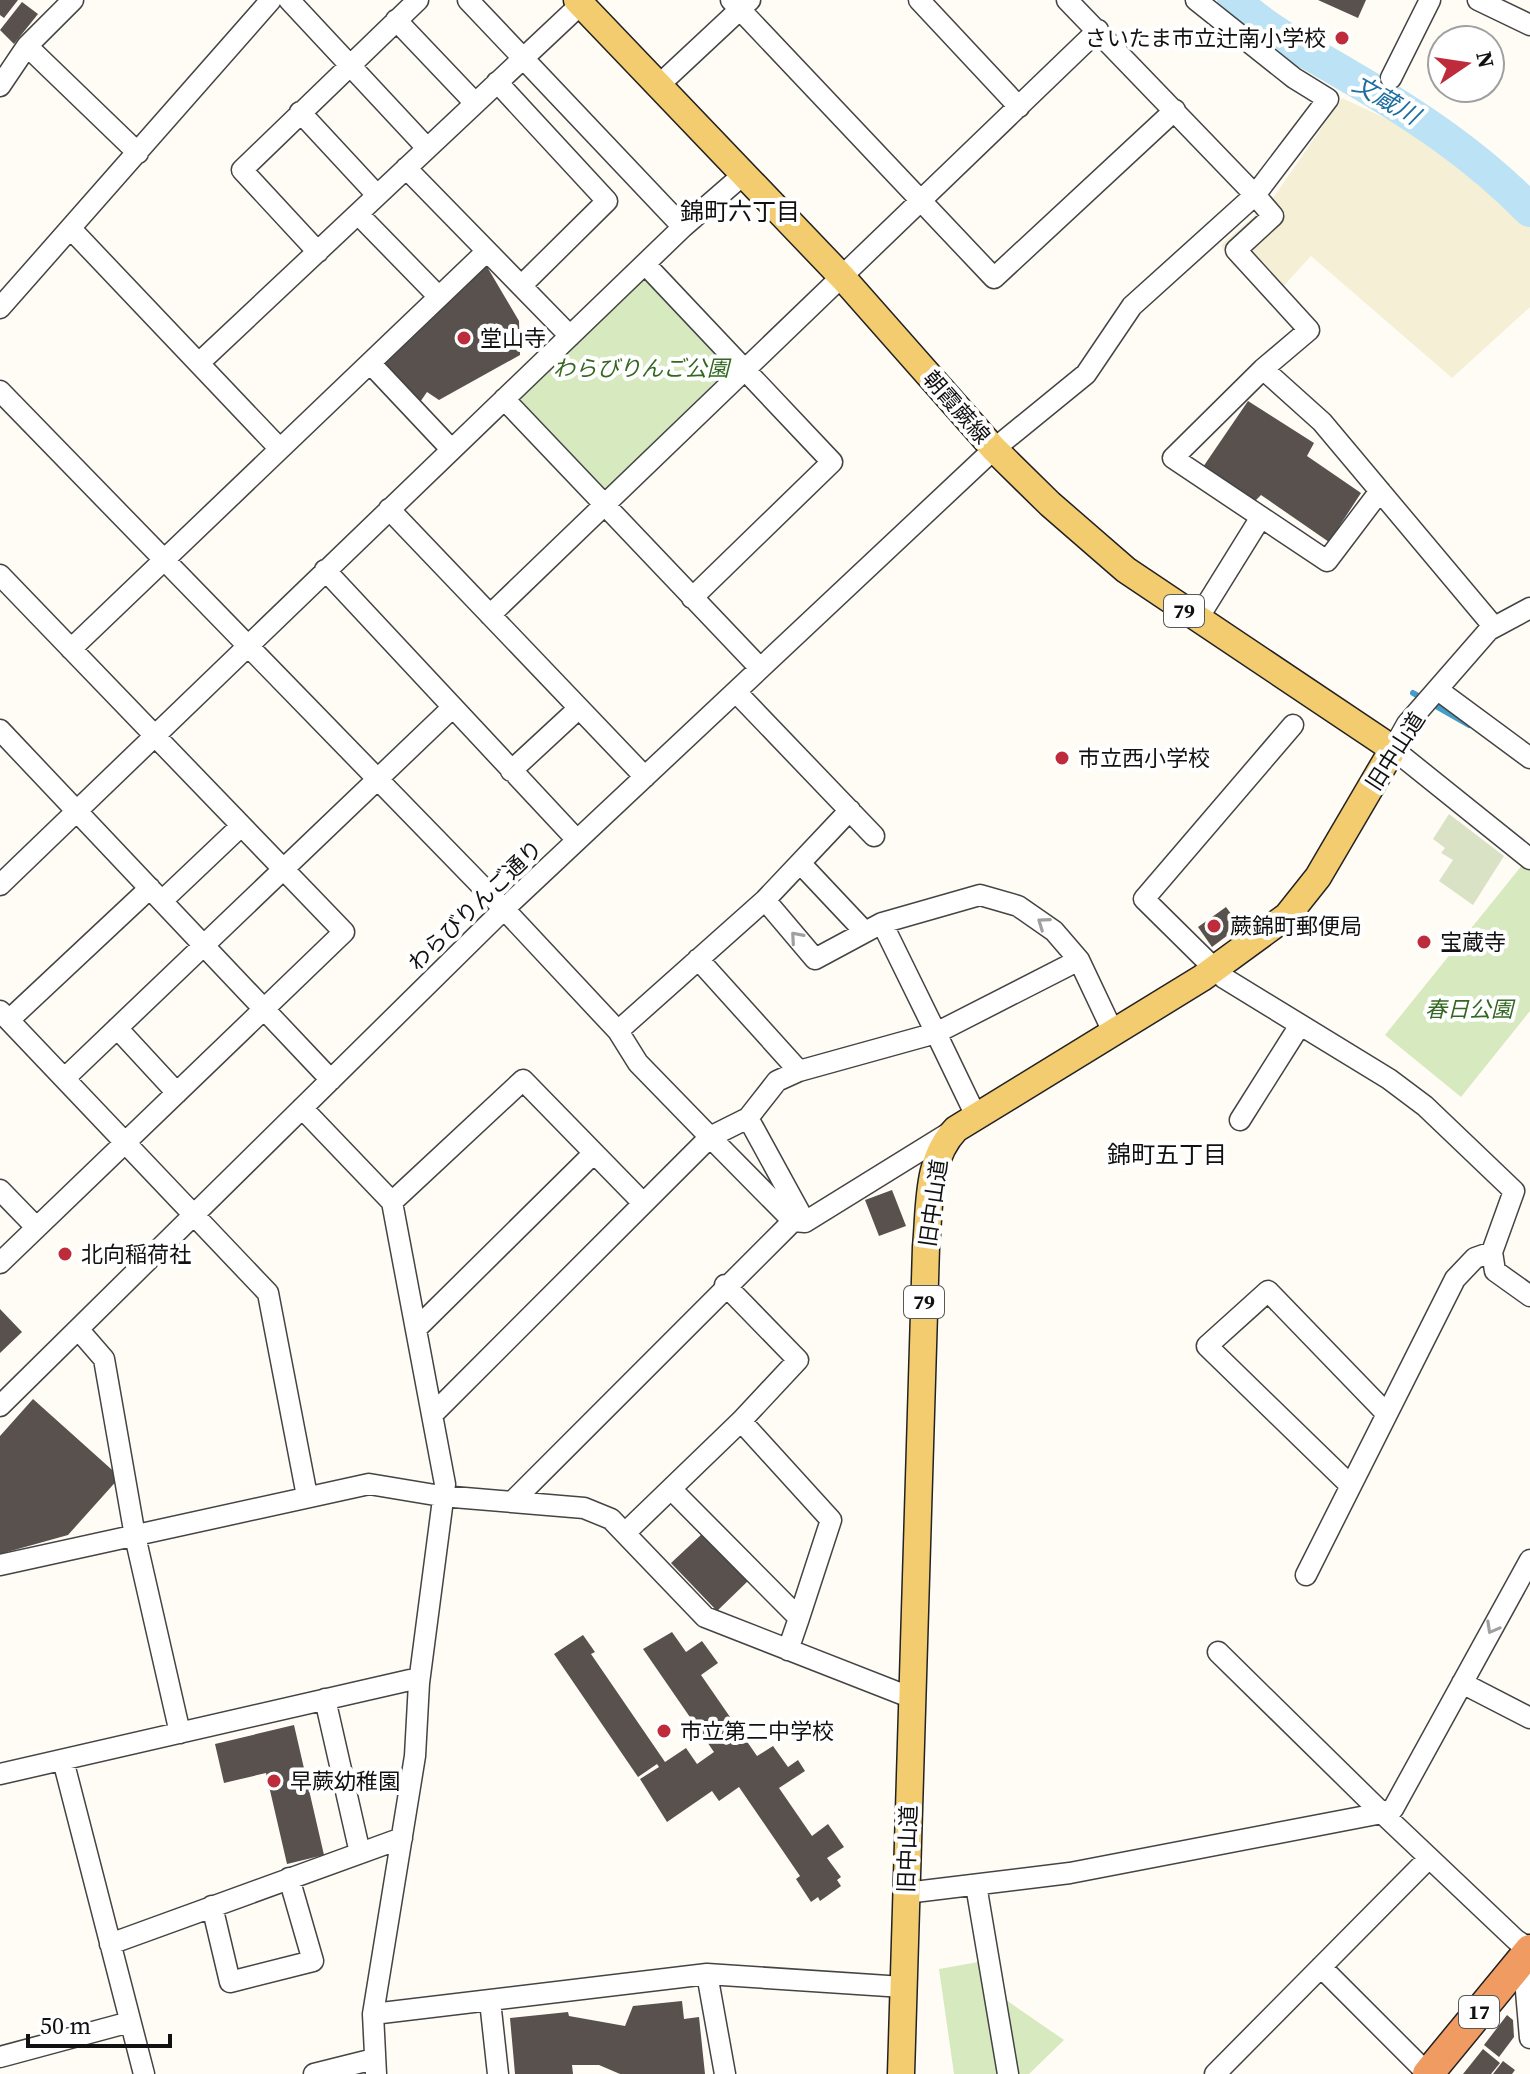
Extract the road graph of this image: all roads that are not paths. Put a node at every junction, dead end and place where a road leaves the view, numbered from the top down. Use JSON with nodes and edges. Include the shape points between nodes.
{"nodes":[{"id":1,"x":73,"y":0,"type":"edge"},
{"id":2,"x":271,"y":0,"type":"edge"},
{"id":3,"x":289,"y":0,"type":"edge"},
{"id":4,"x":418,"y":0,"type":"edge"},
{"id":5,"x":468,"y":0,"type":"edge"},
{"id":6,"x":919,"y":0,"type":"edge"},
{"id":7,"x":1196,"y":0,"type":"edge"},
{"id":8,"x":1430,"y":0,"type":"edge"},
{"id":9,"x":1478,"y":0,"type":"edge"},
{"id":10,"x":579,"y":2,"type":"edge"},
{"id":11,"x":1073,"y":2,"type":"edge"},
{"id":12,"x":740,"y":3,"type":"edge"},
{"id":13,"x":396,"y":20,"type":"junction"},
{"id":14,"x":1530,"y":25,"type":"edge"},
{"id":15,"x":1098,"y":30,"type":"junction"},
{"id":16,"x":27,"y":46,"type":"junction"},
{"id":17,"x":523,"y":57,"type":"junction"},
{"id":18,"x":350,"y":64,"type":"junction"},
{"id":19,"x":3,"y":72,"type":"edge"},
{"id":20,"x":1391,"y":78,"type":"dead end"},
{"id":21,"x":497,"y":82,"type":"junction"},
{"id":22,"x":659,"y":85,"type":"junction"},
{"id":23,"x":475,"y":103,"type":"junction"},
{"id":24,"x":1019,"y":107,"type":"junction"},
{"id":25,"x":1175,"y":110,"type":"junction"},
{"id":26,"x":300,"y":112,"type":"junction"},
{"id":27,"x":427,"y":148,"type":"junction"},
{"id":28,"x":138,"y":153,"type":"junction"},
{"id":29,"x":406,"y":168,"type":"junction"},
{"id":30,"x":744,"y":174,"type":"junction"},
{"id":31,"x":377,"y":195,"type":"junction"},
{"id":32,"x":1255,"y":195,"type":"junction"},
{"id":33,"x":920,"y":203,"type":"junction"},
{"id":34,"x":358,"y":214,"type":"junction"},
{"id":35,"x":683,"y":227,"type":"junction"},
{"id":36,"x":71,"y":229,"type":"junction"},
{"id":37,"x":487,"y":251,"type":"junction"},
{"id":38,"x":318,"y":252,"type":"junction"},
{"id":39,"x":645,"y":264,"type":"junction"},
{"id":40,"x":843,"y":278,"type":"junction"},
{"id":41,"x":521,"y":286,"type":"junction"},
{"id":42,"x":439,"y":297,"type":"junction"},
{"id":43,"x":0,"y":308,"type":"edge"},
{"id":44,"x":570,"y":336,"type":"junction"},
{"id":45,"x":199,"y":363,"type":"junction"},
{"id":46,"x":370,"y":363,"type":"junction"},
{"id":47,"x":746,"y":369,"type":"junction"},
{"id":48,"x":1263,"y":369,"type":"junction"},
{"id":49,"x":0,"y":391,"type":"edge"},
{"id":50,"x":504,"y":399,"type":"junction"},
{"id":51,"x":280,"y":449,"type":"junction"},
{"id":52,"x":451,"y":449,"type":"junction"},
{"id":53,"x":994,"y":449,"type":"junction"},
{"id":54,"x":1380,"y":491,"type":"junction"},
{"id":55,"x":602,"y":504,"type":"junction"},
{"id":56,"x":389,"y":509,"type":"junction"},
{"id":57,"x":1261,"y":517,"type":"junction"},
{"id":58,"x":163,"y":559,"type":"junction"},
{"id":59,"x":325,"y":570,"type":"junction"},
{"id":60,"x":0,"y":575,"type":"edge"},
{"id":61,"x":692,"y":598,"type":"junction"},
{"id":62,"x":1530,"y":608,"type":"edge"},
{"id":63,"x":490,"y":615,"type":"junction"},
{"id":64,"x":1197,"y":620,"type":"junction"},
{"id":65,"x":1494,"y":627,"type":"junction"},
{"id":66,"x":246,"y":645,"type":"junction"},
{"id":67,"x":71,"y":649,"type":"junction"},
{"id":68,"x":760,"y":668,"type":"junction"},
{"id":69,"x":1438,"y":690,"type":"junction"},
{"id":70,"x":736,"y":692,"type":"junction"},
{"id":71,"x":453,"y":707,"type":"junction"},
{"id":72,"x":578,"y":709,"type":"junction"},
{"id":73,"x":1293,"y":725,"type":"dead end"},
{"id":74,"x":0,"y":730,"type":"edge"},
{"id":75,"x":154,"y":734,"type":"junction"},
{"id":76,"x":1393,"y":749,"type":"junction"},
{"id":77,"x":1530,"y":758,"type":"edge"},
{"id":78,"x":511,"y":771,"type":"junction"},
{"id":79,"x":645,"y":777,"type":"junction"},
{"id":80,"x":377,"y":779,"type":"junction"},
{"id":81,"x":76,"y":810,"type":"junction"},
{"id":82,"x":850,"y":810,"type":"junction"},
{"id":83,"x":241,"y":826,"type":"junction"},
{"id":84,"x":874,"y":836,"type":"dead end"},
{"id":85,"x":577,"y":840,"type":"junction"},
{"id":86,"x":1530,"y":859,"type":"edge"},
{"id":87,"x":800,"y":863,"type":"junction"},
{"id":88,"x":283,"y":870,"type":"junction"},
{"id":89,"x":0,"y":885,"type":"edge"},
{"id":90,"x":156,"y":894,"type":"junction"},
{"id":91,"x":765,"y":900,"type":"junction"},
{"id":92,"x":504,"y":909,"type":"junction"},
{"id":93,"x":873,"y":928,"type":"junction"},
{"id":94,"x":205,"y":945,"type":"junction"},
{"id":95,"x":698,"y":959,"type":"junction"},
{"id":96,"x":1079,"y":960,"type":"junction"},
{"id":97,"x":1215,"y":970,"type":"junction"},
{"id":98,"x":264,"y":1009,"type":"junction"},
{"id":99,"x":4,"y":1015,"type":"edge"},
{"id":100,"x":1300,"y":1025,"type":"junction"},
{"id":101,"x":117,"y":1028,"type":"junction"},
{"id":102,"x":618,"y":1031,"type":"junction"},
{"id":103,"x":936,"y":1033,"type":"junction"},
{"id":104,"x":1114,"y":1034,"type":"junction"},
{"id":105,"x":799,"y":1071,"type":"junction"},
{"id":106,"x":65,"y":1078,"type":"junction"},
{"id":107,"x":331,"y":1080,"type":"junction"},
{"id":108,"x":177,"y":1093,"type":"junction"},
{"id":109,"x":302,"y":1108,"type":"junction"},
{"id":110,"x":748,"y":1118,"type":"junction"},
{"id":111,"x":1240,"y":1120,"type":"dead end"},
{"id":112,"x":966,"y":1122,"type":"junction"},
{"id":113,"x":710,"y":1137,"type":"junction"},
{"id":114,"x":126,"y":1143,"type":"junction"},
{"id":115,"x":594,"y":1153,"type":"junction"},
{"id":116,"x":0,"y":1190,"type":"edge"},
{"id":117,"x":392,"y":1202,"type":"junction"},
{"id":118,"x":643,"y":1203,"type":"junction"},
{"id":119,"x":195,"y":1214,"type":"junction"},
{"id":120,"x":799,"y":1221,"type":"junction"},
{"id":121,"x":36,"y":1227,"type":"junction"},
{"id":122,"x":1492,"y":1252,"type":"junction"},
{"id":123,"x":0,"y":1263,"type":"edge"},
{"id":124,"x":725,"y":1285,"type":"junction"},
{"id":125,"x":1530,"y":1296,"type":"edge"},
{"id":126,"x":78,"y":1329,"type":"junction"},
{"id":127,"x":416,"y":1329,"type":"junction"},
{"id":128,"x":0,"y":1406,"type":"edge"},
{"id":129,"x":1386,"y":1413,"type":"junction"},
{"id":130,"x":432,"y":1415,"type":"junction"},
{"id":131,"x":741,"y":1421,"type":"junction"},
{"id":132,"x":1350,"y":1485,"type":"junction"},
{"id":133,"x":671,"y":1489,"type":"junction"},
{"id":134,"x":307,"y":1496,"type":"junction"},
{"id":135,"x":441,"y":1496,"type":"junction"},
{"id":136,"x":512,"y":1502,"type":"junction"},
{"id":137,"x":625,"y":1533,"type":"junction"},
{"id":138,"x":135,"y":1536,"type":"junction"},
{"id":139,"x":1530,"y":1560,"type":"edge"},
{"id":140,"x":0,"y":1565,"type":"edge"},
{"id":141,"x":1306,"y":1575,"type":"dead end"},
{"id":142,"x":799,"y":1618,"type":"junction"},
{"id":143,"x":788,"y":1650,"type":"junction"},
{"id":144,"x":1218,"y":1652,"type":"dead end"},
{"id":145,"x":419,"y":1683,"type":"junction"},
{"id":146,"x":1462,"y":1683,"type":"junction"},
{"id":147,"x":912,"y":1698,"type":"junction"},
{"id":148,"x":325,"y":1699,"type":"junction"},
{"id":149,"x":1530,"y":1718,"type":"edge"},
{"id":150,"x":180,"y":1733,"type":"junction"},
{"id":151,"x":63,"y":1760,"type":"junction"},
{"id":152,"x":0,"y":1774,"type":"edge"},
{"id":153,"x":1387,"y":1811,"type":"junction"},
{"id":154,"x":402,"y":1838,"type":"junction"},
{"id":155,"x":360,"y":1853,"type":"junction"},
{"id":156,"x":1429,"y":1858,"type":"junction"},
{"id":157,"x":289,"y":1878,"type":"junction"},
{"id":158,"x":976,"y":1885,"type":"junction"},
{"id":159,"x":906,"y":1893,"type":"junction"},
{"id":160,"x":212,"y":1906,"type":"junction"},
{"id":161,"x":110,"y":1944,"type":"junction"},
{"id":162,"x":1530,"y":1951,"type":"edge"},
{"id":163,"x":1321,"y":1967,"type":"junction"},
{"id":164,"x":707,"y":1974,"type":"junction"},
{"id":165,"x":903,"y":1987,"type":"junction"},
{"id":166,"x":490,"y":2001,"type":"junction"},
{"id":167,"x":373,"y":2014,"type":"junction"},
{"id":168,"x":130,"y":2022,"type":"junction"},
{"id":169,"x":1530,"y":2038,"type":"edge"},
{"id":170,"x":1,"y":2051,"type":"edge"},
{"id":171,"x":375,"y":2066,"type":"edge"},
{"id":172,"x":144,"y":2074,"type":"edge"},
{"id":173,"x":314,"y":2074,"type":"edge"},
{"id":174,"x":498,"y":2074,"type":"edge"},
{"id":175,"x":725,"y":2074,"type":"edge"},
{"id":176,"x":901,"y":2074,"type":"edge"},
{"id":177,"x":1008,"y":2074,"type":"edge"},
{"id":178,"x":1215,"y":2074,"type":"edge"},
{"id":179,"x":1428,"y":2074,"type":"edge"}],
"edges":[{"from":1,"to":16,"type":"street"},
{"from":2,"to":28,"type":"street"},
{"from":3,"to":18,"type":"street"},
{"from":4,"to":13,"type":"street"},
{"from":5,"to":17,"type":"street"},
{"from":6,"to":24,"type":"street"},
{"from":7,"to":32,"type":"street","name":"わらびりんご通り","via":[[1328,99]]},
{"from":8,"to":20,"type":"street"},
{"from":9,"to":14,"type":"street"},
{"from":10,"to":17,"type":"street"},
{"from":10,"to":22,"type":"main road","name":"朝霞蕨線","number":"79"},
{"from":11,"to":15,"type":"street"},
{"from":12,"to":22,"type":"street"},
{"from":12,"to":33,"type":"street"},
{"from":13,"to":18,"type":"street"},
{"from":13,"to":23,"type":"street"},
{"from":15,"to":24,"type":"street"},
{"from":15,"to":25,"type":"street"},
{"from":16,"to":19,"type":"street"},
{"from":16,"to":28,"type":"street"},
{"from":17,"to":21,"type":"street"},
{"from":17,"to":35,"type":"street"},
{"from":18,"to":26,"type":"street"},
{"from":18,"to":27,"type":"street"},
{"from":21,"to":23,"type":"street"},
{"from":21,"to":41,"type":"street","via":[[607,201]]},
{"from":22,"to":30,"type":"main road","name":"朝霞蕨線","number":"79"},
{"from":23,"to":27,"type":"street"},
{"from":24,"to":33,"type":"street"},
{"from":25,"to":32,"type":"street"},
{"from":25,"to":33,"type":"street","via":[[994,278]]},
{"from":26,"to":31,"type":"street"},
{"from":26,"to":38,"type":"street","via":[[242,170]]},
{"from":27,"to":29,"type":"street"},
{"from":28,"to":36,"type":"street"},
{"from":29,"to":31,"type":"street"},
{"from":29,"to":37,"type":"street"},
{"from":30,"to":35,"type":"street"},
{"from":30,"to":40,"type":"main road","name":"朝霞蕨線","number":"79"},
{"from":31,"to":34,"type":"street"},
{"from":32,"to":48,"type":"street","via":[[1273,216],[1236,250],[1309,330]]},
{"from":32,"to":53,"type":"street","name":"わらびりんご通り","via":[[1132,306],[1086,374]]},
{"from":33,"to":40,"type":"street"},
{"from":34,"to":38,"type":"street"},
{"from":34,"to":42,"type":"street"},
{"from":35,"to":39,"type":"street"},
{"from":36,"to":43,"type":"street"},
{"from":36,"to":45,"type":"street"},
{"from":37,"to":41,"type":"street"},
{"from":37,"to":42,"type":"street"},
{"from":38,"to":45,"type":"street"},
{"from":39,"to":44,"type":"street"},
{"from":39,"to":47,"type":"street"},
{"from":40,"to":47,"type":"street"},
{"from":40,"to":53,"type":"main road","name":"朝霞蕨線","number":"79"},
{"from":41,"to":44,"type":"street"},
{"from":42,"to":46,"type":"street"},
{"from":44,"to":50,"type":"street"},
{"from":45,"to":51,"type":"street"},
{"from":46,"to":51,"type":"street"},
{"from":46,"to":52,"type":"street"},
{"from":47,"to":55,"type":"street"},
{"from":47,"to":61,"type":"street","via":[[832,462]]},
{"from":48,"to":54,"type":"street","via":[[1322,422]]},
{"from":48,"to":57,"type":"street","via":[[1173,458]]},
{"from":49,"to":58,"type":"street"},
{"from":50,"to":52,"type":"street"},
{"from":50,"to":55,"type":"street"},
{"from":51,"to":58,"type":"street"},
{"from":52,"to":56,"type":"street"},
{"from":53,"to":64,"type":"main road","name":"朝霞蕨線","number":"79","via":[[1126,570]]},
{"from":53,"to":68,"type":"street","name":"わらびりんご通り"},
{"from":54,"to":57,"type":"street","via":[[1327,561]]},
{"from":54,"to":65,"type":"street"},
{"from":55,"to":61,"type":"street"},
{"from":55,"to":63,"type":"street"},
{"from":56,"to":59,"type":"street"},
{"from":56,"to":63,"type":"street"},
{"from":57,"to":64,"type":"street"},
{"from":58,"to":66,"type":"street"},
{"from":58,"to":67,"type":"street"},
{"from":59,"to":66,"type":"street"},
{"from":59,"to":71,"type":"street"},
{"from":60,"to":67,"type":"street"},
{"from":61,"to":68,"type":"street"},
{"from":62,"to":65,"type":"street","name":"旧中山道"},
{"from":63,"to":72,"type":"street"},
{"from":64,"to":76,"type":"main road","name":"朝霞蕨線","number":"79"},
{"from":65,"to":69,"type":"street","name":"旧中山道"},
{"from":66,"to":75,"type":"street"},
{"from":66,"to":80,"type":"street"},
{"from":67,"to":75,"type":"street"},
{"from":68,"to":70,"type":"street","name":"わらびりんご通り"},
{"from":69,"to":76,"type":"street","name":"旧中山道","via":[[1407,724]]},
{"from":69,"to":77,"type":"street"},
{"from":70,"to":79,"type":"street","name":"わらびりんご通り"},
{"from":70,"to":82,"type":"street"},
{"from":71,"to":78,"type":"street"},
{"from":71,"to":80,"type":"street"},
{"from":72,"to":78,"type":"street"},
{"from":72,"to":79,"type":"street"},
{"from":73,"to":97,"type":"street","via":[[1144,899]]},
{"from":74,"to":81,"type":"street"},
{"from":75,"to":81,"type":"street"},
{"from":75,"to":83,"type":"street"},
{"from":76,"to":86,"type":"street"},
{"from":76,"to":97,"type":"main road","name":"旧中山道","number":"79","via":[[1305,895],[1287,916]]},
{"from":78,"to":85,"type":"street"},
{"from":79,"to":85,"type":"street","name":"わらびりんご通り"},
{"from":80,"to":88,"type":"street"},
{"from":80,"to":92,"type":"street"},
{"from":81,"to":89,"type":"street"},
{"from":81,"to":90,"type":"street"},
{"from":82,"to":84,"type":"street"},
{"from":82,"to":87,"type":"street"},
{"from":83,"to":88,"type":"street"},
{"from":83,"to":90,"type":"street"},
{"from":85,"to":92,"type":"street","name":"わらびりんご通り"},
{"from":87,"to":91,"type":"street"},
{"from":87,"to":93,"type":"street"},
{"from":88,"to":94,"type":"street"},
{"from":88,"to":98,"type":"street","via":[[344,932]]},
{"from":90,"to":94,"type":"street"},
{"from":90,"to":99,"type":"street"},
{"from":93,"to":91,"type":"street","one_way":true,"via":[[815,959]]},
{"from":91,"to":95,"type":"street"},
{"from":92,"to":102,"type":"street"},
{"from":92,"to":107,"type":"street","name":"わらびりんご通り"},
{"from":96,"to":93,"type":"street","one_way":true,"via":[[1054,931],[1018,906],[980,895]]},
{"from":93,"to":103,"type":"street"},
{"from":94,"to":98,"type":"street"},
{"from":94,"to":101,"type":"street"},
{"from":95,"to":102,"type":"street"},
{"from":95,"to":105,"type":"street"},
{"from":96,"to":103,"type":"street"},
{"from":96,"to":104,"type":"street"},
{"from":97,"to":100,"type":"street"},
{"from":97,"to":104,"type":"main road","name":"旧中山道","number":"79"},
{"from":98,"to":107,"type":"street"},
{"from":98,"to":108,"type":"street"},
{"from":99,"to":106,"type":"street"},
{"from":100,"to":111,"type":"street"},
{"from":100,"to":122,"type":"street","via":[[1425,1106],[1514,1191]]},
{"from":101,"to":106,"type":"street"},
{"from":101,"to":108,"type":"street"},
{"from":102,"to":113,"type":"street","via":[[638,1063]]},
{"from":103,"to":105,"type":"street"},
{"from":103,"to":112,"type":"street"},
{"from":104,"to":112,"type":"main road","name":"旧中山道","number":"79"},
{"from":105,"to":110,"type":"street","via":[[777,1081]]},
{"from":106,"to":114,"type":"street"},
{"from":107,"to":109,"type":"street","name":"わらびりんご通り"},
{"from":108,"to":114,"type":"street"},
{"from":109,"to":117,"type":"street"},
{"from":109,"to":119,"type":"street","name":"わらびりんご通り"},
{"from":110,"to":113,"type":"street"},
{"from":110,"to":120,"type":"street"},
{"from":112,"to":120,"type":"street"},
{"from":112,"to":147,"type":"main road","name":"旧中山道","number":"79","via":[[943,1142],[936,1160],[927,1234]]},
{"from":113,"to":118,"type":"street"},
{"from":113,"to":120,"type":"street"},
{"from":114,"to":119,"type":"street"},
{"from":114,"to":121,"type":"street"},
{"from":115,"to":117,"type":"street","via":[[523,1080]]},
{"from":115,"to":118,"type":"street"},
{"from":115,"to":127,"type":"street"},
{"from":116,"to":121,"type":"street"},
{"from":117,"to":127,"type":"street"},
{"from":118,"to":130,"type":"street"},
{"from":119,"to":126,"type":"street","name":"わらびりんご通り"},
{"from":119,"to":134,"type":"street","via":[[268,1293]]},
{"from":120,"to":124,"type":"street"},
{"from":121,"to":123,"type":"street"},
{"from":122,"to":125,"type":"street","via":[[1495,1271]]},
{"from":122,"to":129,"type":"street","via":[[1475,1258],[1455,1279]]},
{"from":124,"to":131,"type":"street","via":[[798,1360]]},
{"from":124,"to":136,"type":"street"},
{"from":126,"to":128,"type":"street","name":"わらびりんご通り"},
{"from":126,"to":138,"type":"street","via":[[104,1359]]},
{"from":127,"to":130,"type":"street"},
{"from":129,"to":132,"type":"street"},
{"from":129,"to":132,"type":"street","via":[[1268,1291],[1207,1346]]},
{"from":130,"to":135,"type":"street","via":[[445,1484]]},
{"from":131,"to":133,"type":"street"},
{"from":131,"to":142,"type":"street","via":[[831,1520]]},
{"from":132,"to":141,"type":"street"},
{"from":133,"to":137,"type":"street"},
{"from":133,"to":142,"type":"street"},
{"from":134,"to":135,"type":"street","via":[[369,1484]]},
{"from":134,"to":138,"type":"street"},
{"from":135,"to":136,"type":"street"},
{"from":135,"to":145,"type":"street"},
{"from":136,"to":137,"type":"street","via":[[584,1508],[611,1519]]},
{"from":137,"to":143,"type":"street","via":[[705,1617]]},
{"from":138,"to":140,"type":"street"},
{"from":138,"to":150,"type":"street"},
{"from":139,"to":146,"type":"street","one_way":true},
{"from":142,"to":143,"type":"street"},
{"from":143,"to":147,"type":"street"},
{"from":144,"to":153,"type":"street"},
{"from":145,"to":148,"type":"street","via":[[410,1680]]},
{"from":145,"to":154,"type":"street"},
{"from":146,"to":149,"type":"street"},
{"from":146,"to":153,"type":"street"},
{"from":147,"to":159,"type":"main road","name":"旧中山道","number":"79"},
{"from":148,"to":150,"type":"street"},
{"from":148,"to":155,"type":"street"},
{"from":150,"to":151,"type":"street"},
{"from":151,"to":152,"type":"street"},
{"from":151,"to":161,"type":"street"},
{"from":153,"to":156,"type":"street"},
{"from":153,"to":158,"type":"street","via":[[1070,1873]]},
{"from":154,"to":155,"type":"street"},
{"from":154,"to":167,"type":"street"},
{"from":155,"to":157,"type":"street"},
{"from":156,"to":162,"type":"street"},
{"from":156,"to":163,"type":"street"},
{"from":157,"to":160,"type":"street"},
{"from":157,"to":160,"type":"street","via":[[313,1961],[230,1982]]},
{"from":158,"to":159,"type":"street"},
{"from":158,"to":177,"type":"street"},
{"from":159,"to":165,"type":"main road","name":"旧中山道","number":"79"},
{"from":160,"to":161,"type":"street"},
{"from":161,"to":168,"type":"street"},
{"from":162,"to":169,"type":"street"},
{"from":162,"to":179,"type":"highway","number":"17"},
{"from":163,"to":178,"type":"street"},
{"from":163,"to":179,"type":"street"},
{"from":164,"to":165,"type":"street"},
{"from":164,"to":166,"type":"street"},
{"from":164,"to":175,"type":"street"},
{"from":165,"to":176,"type":"main road","name":"旧中山道","number":"79"},
{"from":166,"to":167,"type":"street"},
{"from":166,"to":174,"type":"street"},
{"from":167,"to":171,"type":"street"},
{"from":168,"to":170,"type":"street"},
{"from":168,"to":172,"type":"street"},
{"from":171,"to":173,"type":"street"}]}
